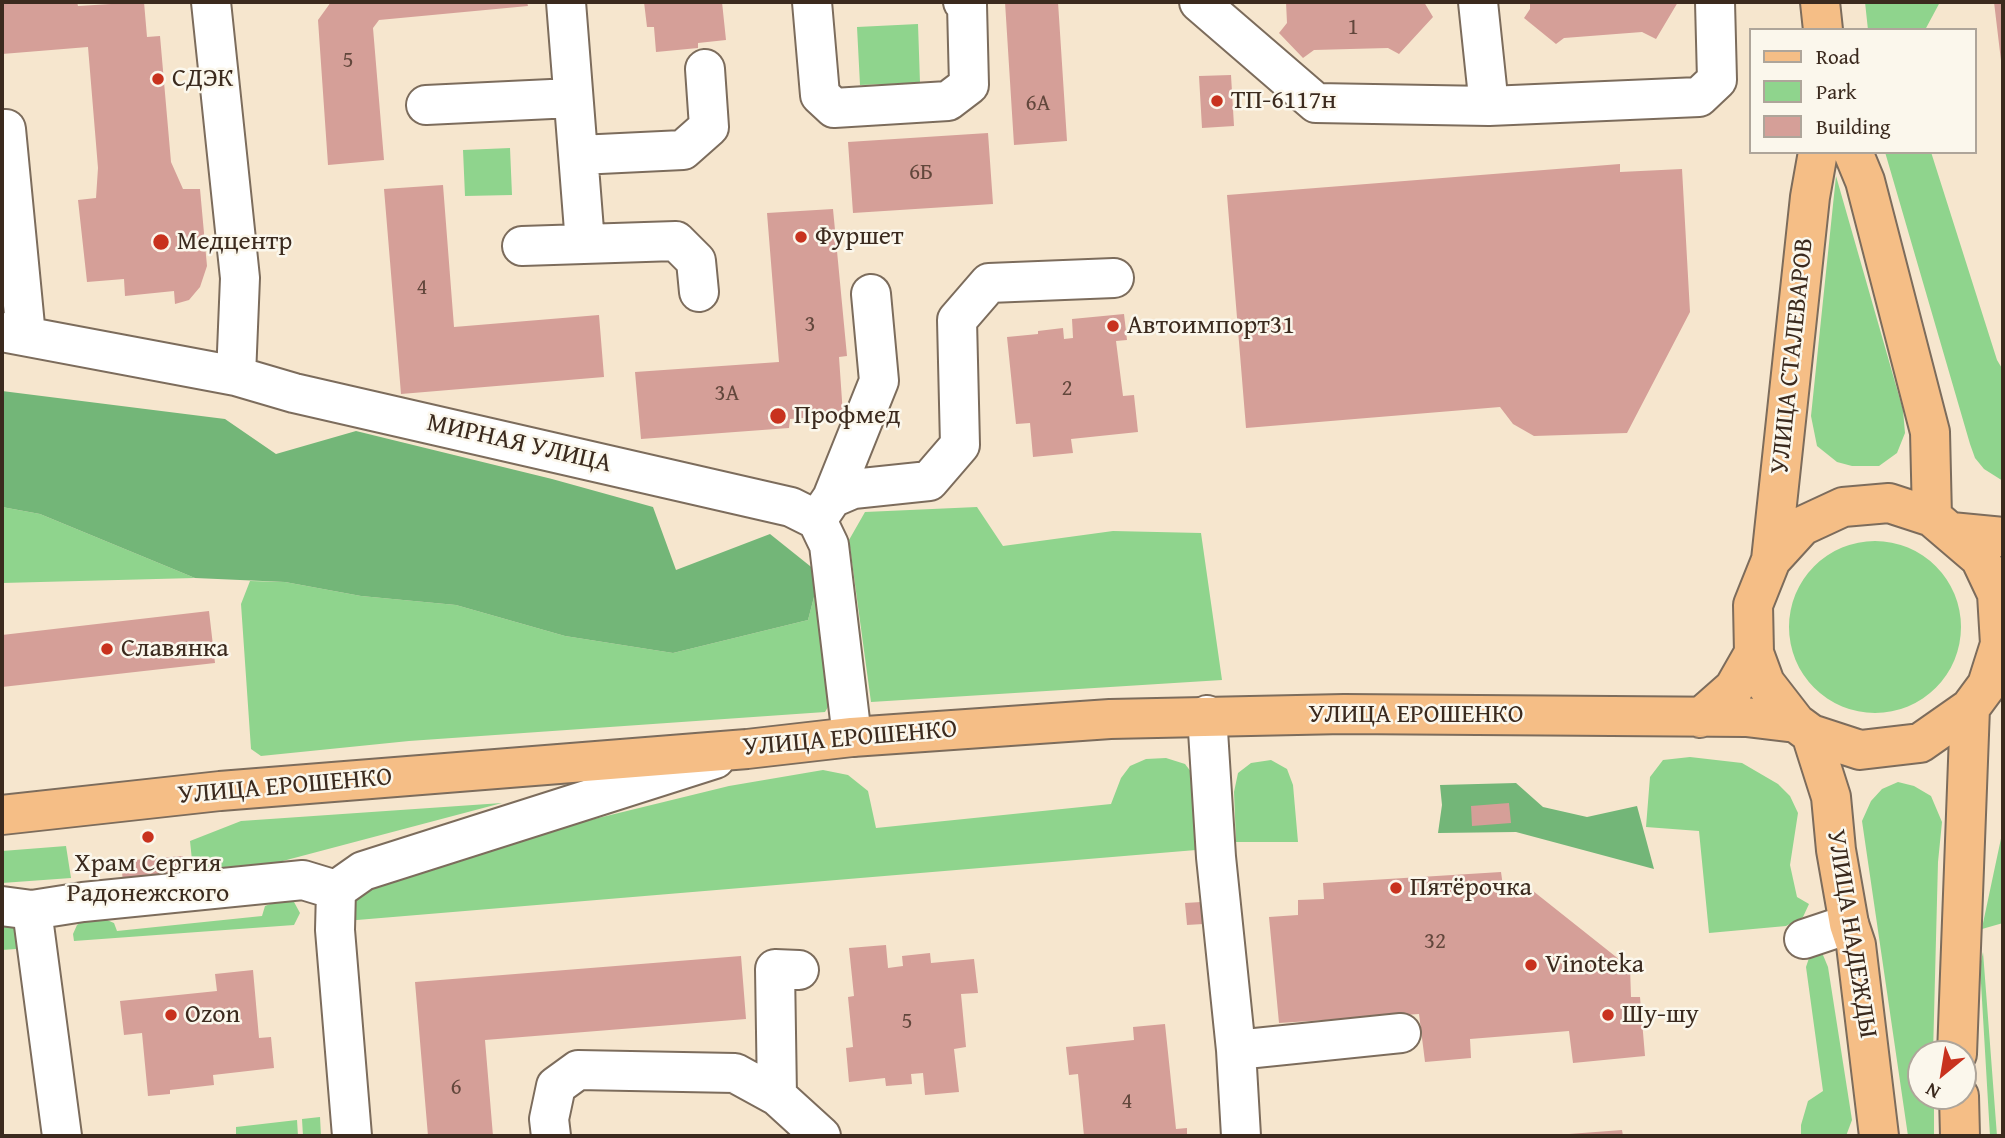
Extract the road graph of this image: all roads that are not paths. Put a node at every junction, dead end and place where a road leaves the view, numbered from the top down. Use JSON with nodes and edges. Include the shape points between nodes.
{"nodes":[{"id":1,"x":211,"y":2,"type":"edge"},
{"id":2,"x":566,"y":2,"type":"edge"},
{"id":3,"x":812,"y":2,"type":"edge"},
{"id":4,"x":963,"y":2,"type":"edge"},
{"id":5,"x":1199,"y":2,"type":"edge"},
{"id":6,"x":1478,"y":2,"type":"edge"},
{"id":7,"x":1715,"y":2,"type":"edge"},
{"id":8,"x":1820,"y":2,"type":"edge"},
{"id":9,"x":1823,"y":28,"type":"edge"},
{"id":10,"x":705,"y":69,"type":"dead end"},
{"id":11,"x":572,"y":98,"type":"junction"},
{"id":12,"x":426,"y":105,"type":"dead end"},
{"id":13,"x":1489,"y":106,"type":"junction"},
{"id":14,"x":6,"y":129,"type":"dead end"},
{"id":15,"x":1818,"y":154,"type":"edge"},
{"id":16,"x":1854,"y":154,"type":"edge"},
{"id":17,"x":579,"y":155,"type":"junction"},
{"id":18,"x":584,"y":243,"type":"junction"},
{"id":19,"x":522,"y":246,"type":"dead end"},
{"id":20,"x":1114,"y":278,"type":"dead end"},
{"id":21,"x":699,"y":292,"type":"dead end"},
{"id":22,"x":871,"y":294,"type":"dead end"},
{"id":23,"x":14,"y":334,"type":"edge"},
{"id":24,"x":236,"y":376,"type":"junction"},
{"id":25,"x":825,"y":509,"type":"junction"},
{"id":26,"x":1942,"y":524,"type":"junction"},
{"id":27,"x":2003,"y":537,"type":"edge"},
{"id":28,"x":1771,"y":560,"type":"junction"},
{"id":29,"x":1754,"y":653,"type":"junction"},
{"id":30,"x":1987,"y":693,"type":"edge"},
{"id":31,"x":1207,"y":715,"type":"junction"},
{"id":32,"x":1700,"y":718,"type":"junction"},
{"id":33,"x":1804,"y":728,"type":"junction"},
{"id":34,"x":852,"y":737,"type":"junction"},
{"id":35,"x":747,"y":749,"type":"junction"},
{"id":36,"x":2,"y":815,"type":"edge"},
{"id":37,"x":336,"y":890,"type":"junction"},
{"id":38,"x":17,"y":908,"type":"edge"},
{"id":39,"x":1849,"y":924,"type":"junction"},
{"id":40,"x":1804,"y":939,"type":"dead end"},
{"id":41,"x":799,"y":970,"type":"dead end"},
{"id":42,"x":1401,"y":1032,"type":"dead end"},
{"id":43,"x":1958,"y":1040,"type":"edge"},
{"id":44,"x":1237,"y":1050,"type":"junction"},
{"id":45,"x":777,"y":1096,"type":"junction"},
{"id":46,"x":1959,"y":1110,"type":"edge"},
{"id":47,"x":62,"y":1136,"type":"edge"},
{"id":48,"x":352,"y":1136,"type":"edge"},
{"id":49,"x":551,"y":1136,"type":"edge"},
{"id":50,"x":821,"y":1136,"type":"edge"},
{"id":51,"x":1241,"y":1136,"type":"edge"},
{"id":52,"x":1880,"y":1136,"type":"edge"},
{"id":53,"x":1960,"y":1136,"type":"edge"}],
"edges":[{"from":1,"to":24,"type":"street","via":[[240,278]]},
{"from":2,"to":11,"type":"street"},
{"from":3,"to":4,"type":"street","via":[[820,95],[834,107],[948,101],[969,85],[967,5]]},
{"from":5,"to":13,"type":"street","via":[[1316,103]]},
{"from":6,"to":13,"type":"street"},
{"from":7,"to":13,"type":"street","via":[[1717,80],[1699,97]]},
{"from":8,"to":9,"type":"main road"},
{"from":10,"to":17,"type":"street","via":[[709,127],[683,150]]},
{"from":11,"to":12,"type":"street"},
{"from":11,"to":17,"type":"street"},
{"from":14,"to":23,"type":"street"},
{"from":15,"to":28,"type":"main road","name":"УЛИЦА СТАЛЕВАРОВ"},
{"from":16,"to":26,"type":"main road","via":[[1865,181],[1930,432]]},
{"from":17,"to":18,"type":"street"},
{"from":18,"to":19,"type":"street"},
{"from":18,"to":21,"type":"street","via":[[676,241],[696,261]]},
{"from":20,"to":25,"type":"street","via":[[989,282],[957,320],[960,444],[929,481],[853,489]]},
{"from":22,"to":25,"type":"street","via":[[879,381]]},
{"from":23,"to":24,"type":"street","name":"МИРНАЯ УЛИЦА"},
{"from":24,"to":25,"type":"street","name":"МИРНАЯ УЛИЦА","via":[[791,507]]},
{"from":25,"to":34,"type":"street"},
{"from":26,"to":27,"type":"main road"},
{"from":26,"to":28,"type":"main road","name":"УЛИЦА СТАЛЕВАРОВ","via":[[1889,503],[1843,507],[1802,526]]},
{"from":26,"to":30,"type":"main road","name":"УЛИЦА СТАЛЕВАРОВ","via":[[1980,558],[1997,594],[2000,644]]},
{"from":28,"to":29,"type":"main road","name":"УЛИЦА СТАЛЕВАРОВ","via":[[1753,605]]},
{"from":29,"to":32,"type":"main road","via":[[1734,688]]},
{"from":29,"to":33,"type":"main road","name":"УЛИЦА СТАЛЕВАРОВ","via":[[1765,683]]},
{"from":30,"to":33,"type":"main road","via":[[1920,743],[1860,750]]},
{"from":30,"to":43,"type":"main road"},
{"from":31,"to":32,"type":"main road","name":"УЛИЦА ЕРОШЕНКО"},
{"from":31,"to":34,"type":"main road","name":"УЛИЦА ЕРОШЕНКО"},
{"from":31,"to":44,"type":"street","via":[[1216,857]]},
{"from":32,"to":33,"type":"main road","name":"УЛИЦА ЕРОШЕНКО","via":[[1746,717]]},
{"from":33,"to":39,"type":"main road","name":"УЛИЦА НАДЕЖДЫ","via":[[1831,797]]},
{"from":34,"to":35,"type":"main road","name":"УЛИЦА ЕРОШЕНКО"},
{"from":35,"to":36,"type":"main road","name":"УЛИЦА ЕРОШЕНКО","via":[[233,790]]},
{"from":35,"to":37,"type":"street","via":[[363,870]]},
{"from":37,"to":38,"type":"street","via":[[303,880]]},
{"from":37,"to":48,"type":"street","via":[[335,930]]},
{"from":38,"to":47,"type":"street"},
{"from":39,"to":40,"type":"street"},
{"from":39,"to":52,"type":"main road","name":"УЛИЦА НАДЕЖДЫ","via":[[1856,945]]},
{"from":41,"to":45,"type":"street","via":[[775,969]]},
{"from":42,"to":44,"type":"street"},
{"from":44,"to":51,"type":"street"},
{"from":45,"to":49,"type":"street","via":[[735,1073],[578,1070],[556,1086],[549,1119]]},
{"from":45,"to":50,"type":"street"},
{"from":46,"to":53,"type":"main road"}]}
